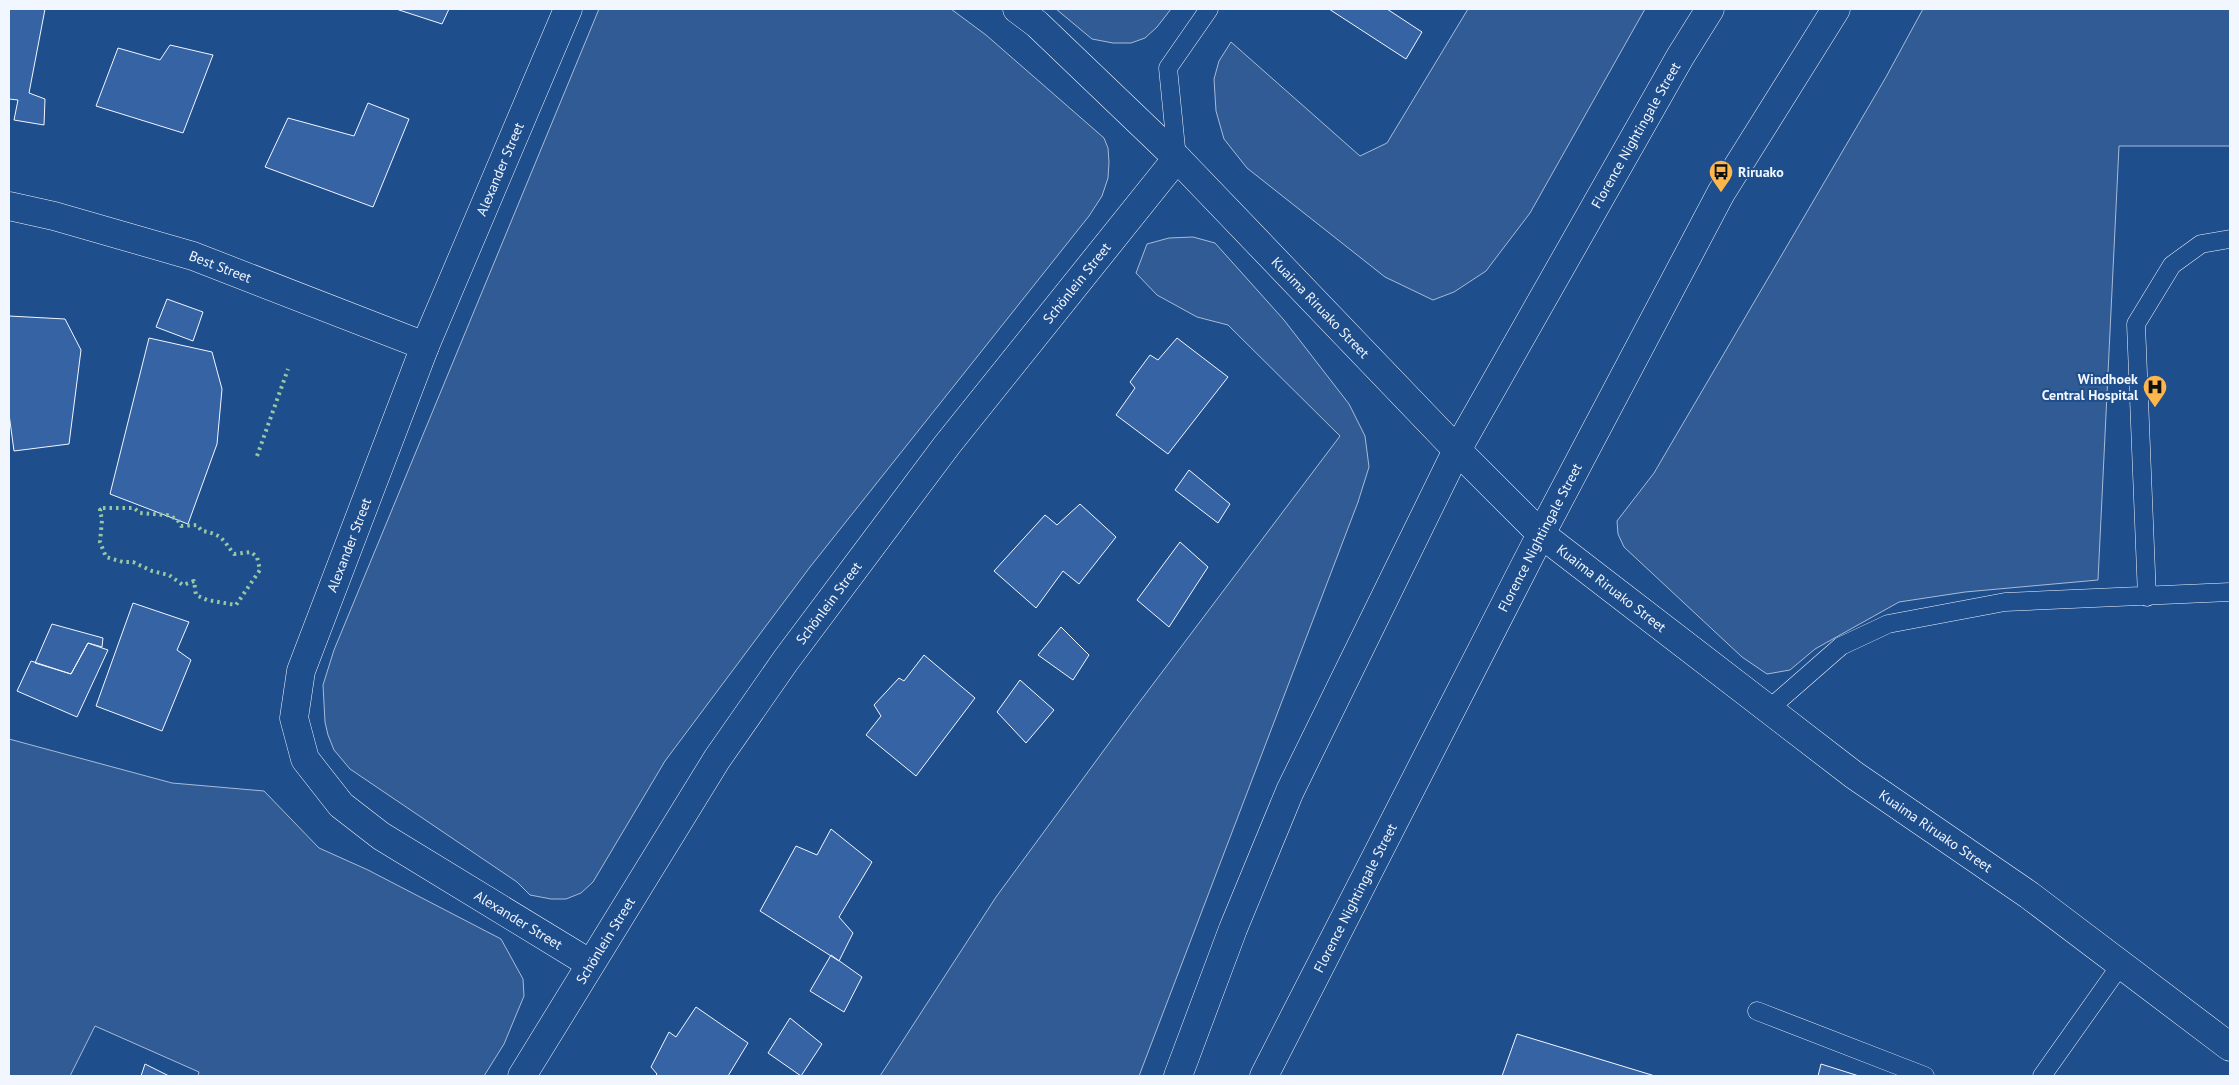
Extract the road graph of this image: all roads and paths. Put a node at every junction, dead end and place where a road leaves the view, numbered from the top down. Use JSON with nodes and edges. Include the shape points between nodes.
{"nodes":[{"id":1,"x":568,"y":9,"type":"edge"},
{"id":2,"x":1017,"y":9,"type":"edge"},
{"id":3,"x":1209,"y":9,"type":"edge"},
{"id":4,"x":1710,"y":9,"type":"edge"},
{"id":5,"x":1836,"y":9,"type":"edge"},
{"id":6,"x":1177,"y":158,"type":"junction"},
{"id":7,"x":9,"y":206,"type":"edge"},
{"id":8,"x":2230,"y":239,"type":"edge"},
{"id":9,"x":425,"y":346,"type":"junction"},
{"id":10,"x":1457,"y":450,"type":"junction"},
{"id":11,"x":1541,"y":534,"type":"junction"},
{"id":12,"x":2230,"y":592,"type":"edge"},
{"id":13,"x":2147,"y":597,"type":"junction"},
{"id":14,"x":1769,"y":709,"type":"junction"},
{"id":15,"x":590,"y":963,"type":"junction"},
{"id":16,"x":2122,"y":963,"type":"junction"},
{"id":17,"x":1757,"y":1011,"type":"dead end"},
{"id":18,"x":2230,"y":1047,"type":"edge"},
{"id":19,"x":522,"y":1076,"type":"edge"},
{"id":20,"x":1178,"y":1076,"type":"edge"},
{"id":21,"x":1264,"y":1076,"type":"edge"},
{"id":22,"x":1925,"y":1076,"type":"edge"},
{"id":23,"x":2042,"y":1076,"type":"edge"}],
"edges":[{"from":1,"to":9,"type":"street","name":"Alexander Street"},
{"from":2,"to":6,"type":"street","name":"Kuaima Riruako Street","via":[[1037,24]]},
{"from":3,"to":6,"type":"lane","via":[[1168,68]]},
{"from":4,"to":10,"type":"street","name":"Florence Nightingale Street"},
{"from":5,"to":11,"type":"street","name":"Florence Nightingale Street","via":[[1721,193]]},
{"from":6,"to":10,"type":"street","name":"Kuaima Riruako Street"},
{"from":6,"to":15,"type":"street","name":"Schönlein Street","via":[[947,445],[786,660],[717,759]]},
{"from":7,"to":9,"type":"street","name":"Best Street","via":[[193,256]]},
{"from":8,"to":13,"type":"lane","via":[[2201,244],[2172,265],[2136,324]]},
{"from":9,"to":15,"type":"street","name":"Alexander Street","via":[[301,671],[294,718],[305,759],[341,805],[380,836]]},
{"from":10,"to":11,"type":"street","name":"Kuaima Riruako Street"},
{"from":10,"to":20,"type":"street","name":"Florence Nightingale Street","via":[[1290,791],[1233,929]]},
{"from":11,"to":14,"type":"street","name":"Kuaima Riruako Street"},
{"from":11,"to":21,"type":"street","name":"Florence Nightingale Street"},
{"from":12,"to":13,"type":"lane"},
{"from":13,"to":14,"type":"lane","via":[[2005,602],[1888,624],[1841,646]]},
{"from":14,"to":16,"type":"street","name":"Kuaima Riruako Street","via":[[1854,775]]},
{"from":15,"to":19,"type":"street","name":"Schönlein Street"},
{"from":16,"to":18,"type":"street","name":"Kuaima Riruako Street"},
{"from":16,"to":23,"type":"lane"},
{"from":17,"to":22,"type":"lane"}]}
